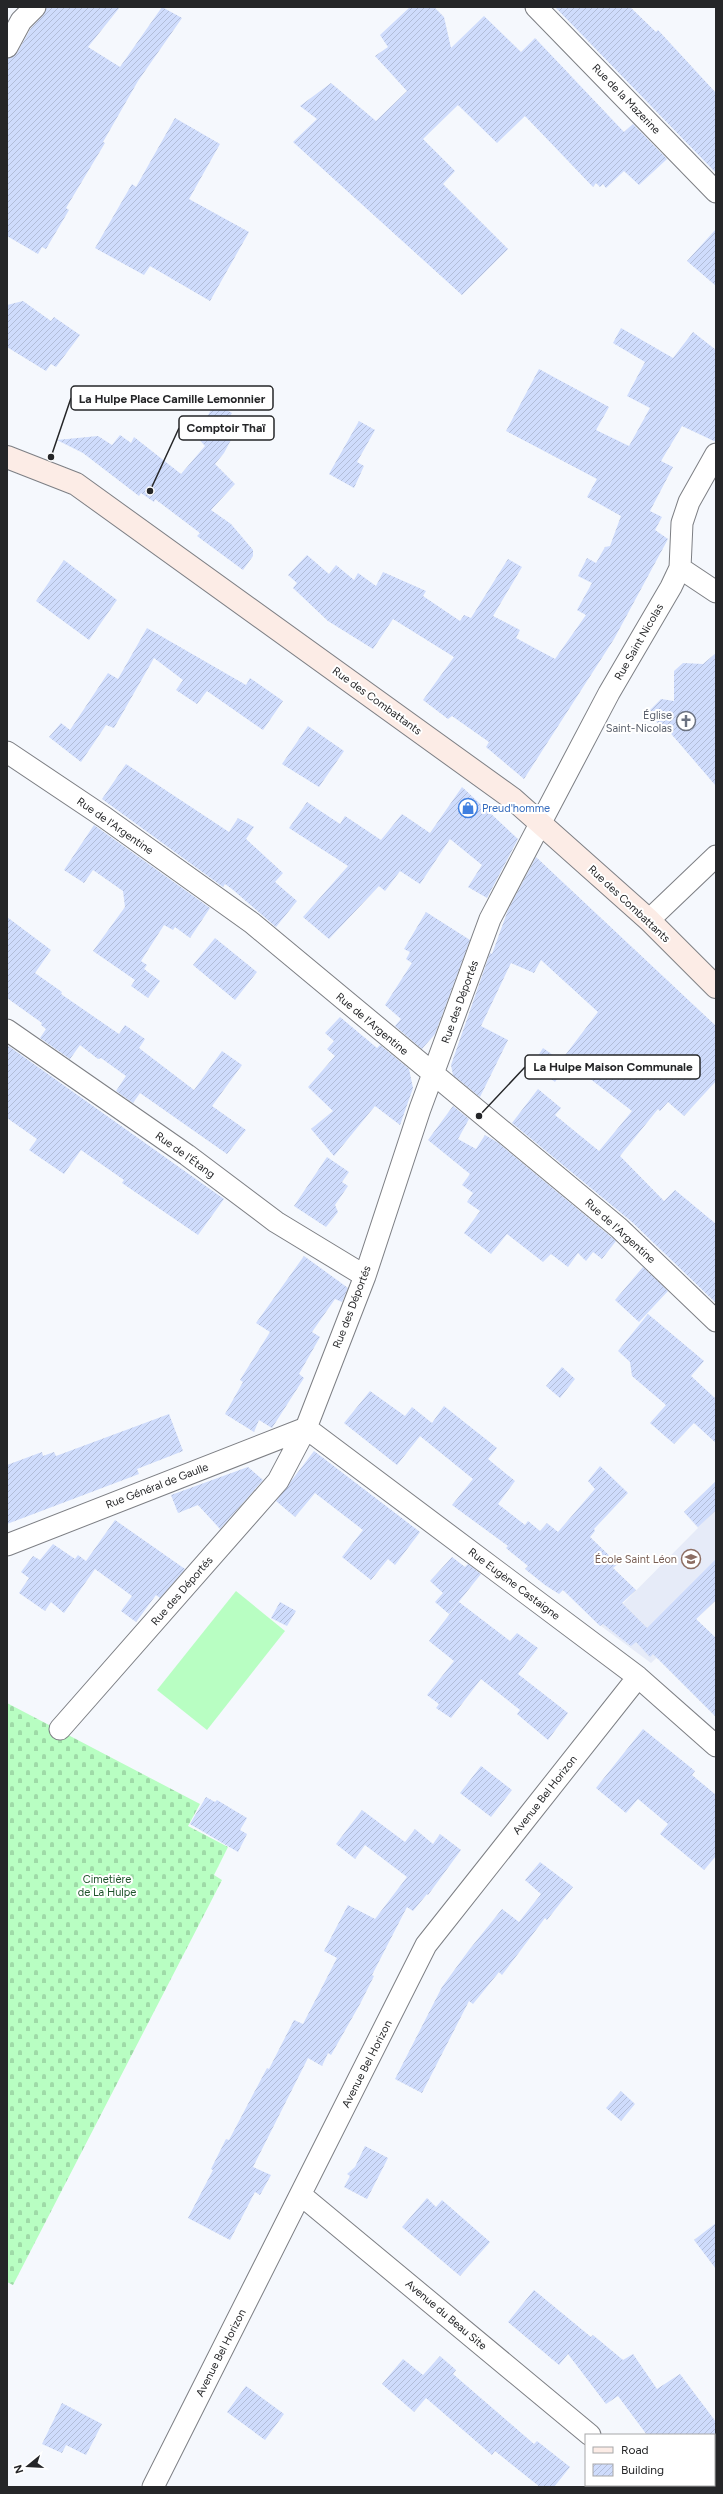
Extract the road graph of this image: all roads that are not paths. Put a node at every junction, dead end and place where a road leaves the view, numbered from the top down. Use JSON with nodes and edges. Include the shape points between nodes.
{"nodes":[{"id":1,"x":35,"y":7,"type":"edge"},
{"id":2,"x":536,"y":7,"type":"edge"},
{"id":3,"x":7,"y":47,"type":"edge"},
{"id":4,"x":716,"y":192,"type":"edge"},
{"id":5,"x":7,"y":447,"type":"edge"},
{"id":6,"x":716,"y":454,"type":"edge"},
{"id":7,"x":15,"y":461,"type":"edge"},
{"id":8,"x":680,"y":568,"type":"junction"},
{"id":9,"x":716,"y":592,"type":"edge"},
{"id":10,"x":7,"y":752,"type":"edge"},
{"id":11,"x":542,"y":824,"type":"junction"},
{"id":12,"x":716,"y":856,"type":"edge"},
{"id":13,"x":648,"y":920,"type":"junction"},
{"id":14,"x":716,"y":988,"type":"edge"},
{"id":15,"x":7,"y":1030,"type":"edge"},
{"id":16,"x":433,"y":1075,"type":"junction"},
{"id":17,"x":365,"y":1276,"type":"junction"},
{"id":18,"x":716,"y":1320,"type":"edge"},
{"id":19,"x":306,"y":1428,"type":"junction"},
{"id":20,"x":7,"y":1545,"type":"edge"},
{"id":21,"x":638,"y":1677,"type":"junction"},
{"id":22,"x":60,"y":1729,"type":"dead end"},
{"id":23,"x":716,"y":1746,"type":"edge"},
{"id":24,"x":301,"y":2195,"type":"junction"},
{"id":25,"x":589,"y":2434,"type":"edge"},
{"id":26,"x":153,"y":2487,"type":"edge"}],
"edges":[{"from":1,"to":3,"type":"street","via":[[21,21]]},
{"from":2,"to":4,"type":"street","name":"Rue de la Mazerine"},
{"from":5,"to":7,"type":"street"},
{"from":6,"to":8,"type":"street","name":"Rue Saint Nicolas","via":[[689,502],[682,523]]},
{"from":7,"to":11,"type":"main road","name":"Rue des Combattants","via":[[76,484],[513,799]]},
{"from":8,"to":9,"type":"street"},
{"from":8,"to":11,"type":"street","name":"Rue Saint Nicolas","via":[[609,693]]},
{"from":10,"to":16,"type":"street","name":"Rue de l'Argentine","via":[[252,922]]},
{"from":11,"to":13,"type":"main road","name":"Rue des Combattants"},
{"from":11,"to":16,"type":"street","name":"Rue des Déportés","via":[[490,919]]},
{"from":12,"to":13,"type":"street"},
{"from":13,"to":14,"type":"main road","name":"Rue des Combattants"},
{"from":15,"to":17,"type":"street","name":"Rue de l'Étang","via":[[187,1155],[276,1222]]},
{"from":16,"to":17,"type":"street","name":"Rue des Déportés"},
{"from":16,"to":18,"type":"street","name":"Rue de l'Argentine","via":[[619,1228]]},
{"from":17,"to":19,"type":"street","name":"Rue des Déportés"},
{"from":19,"to":20,"type":"street","name":"Rue Général de Gaulle"},
{"from":19,"to":21,"type":"street","name":"Rue Eugène Castaigne"},
{"from":19,"to":22,"type":"street","name":"Rue des Déportés","via":[[278,1481]]},
{"from":21,"to":23,"type":"street","name":"Rue Eugène Castaigne"},
{"from":21,"to":24,"type":"street","name":"Avenue Bel Horizon","via":[[426,1945]]},
{"from":24,"to":25,"type":"street","name":"Avenue du Beau Site"},
{"from":24,"to":26,"type":"street","name":"Avenue Bel Horizon"}]}
